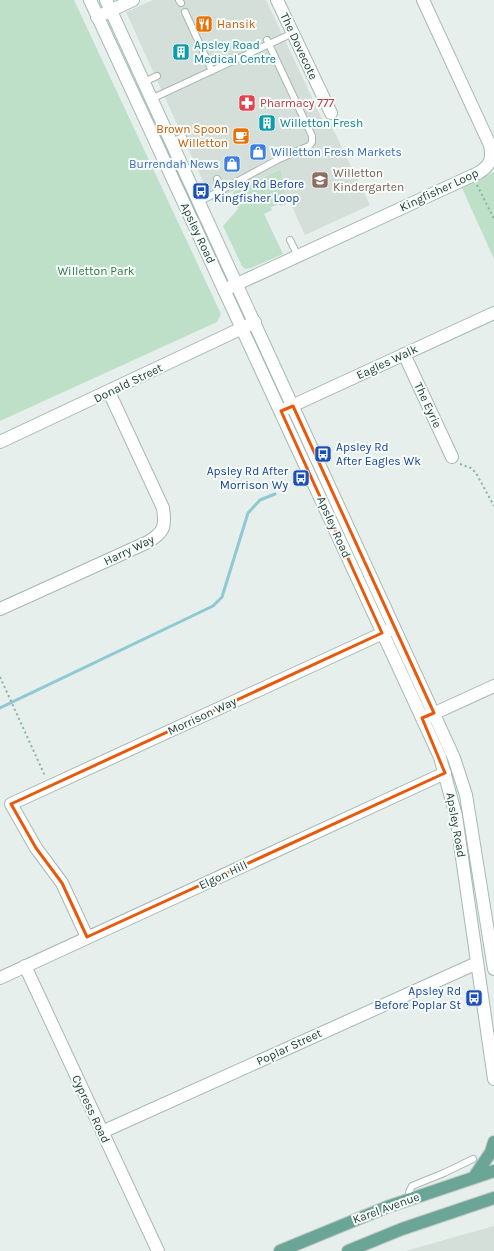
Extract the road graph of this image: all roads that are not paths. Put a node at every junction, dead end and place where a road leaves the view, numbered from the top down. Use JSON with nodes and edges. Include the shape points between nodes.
{"nodes":[{"id":1,"x":90,"y":0,"type":"edge"},
{"id":2,"x":133,"y":0,"type":"edge"},
{"id":3,"x":277,"y":0,"type":"edge"},
{"id":4,"x":423,"y":0,"type":"edge"},
{"id":5,"x":108,"y":5,"type":"edge"},
{"id":6,"x":185,"y":12,"type":"dead end"},
{"id":7,"x":97,"y":17,"type":"junction"},
{"id":8,"x":293,"y":33,"type":"junction"},
{"id":9,"x":268,"y":42,"type":"junction"},
{"id":10,"x":212,"y":71,"type":"junction"},
{"id":11,"x":157,"y":76,"type":"dead end"},
{"id":12,"x":144,"y":82,"type":"junction"},
{"id":13,"x":151,"y":99,"type":"junction"},
{"id":14,"x":330,"y":114,"type":"dead end"},
{"id":15,"x":183,"y":136,"type":"dead end"},
{"id":16,"x":171,"y":142,"type":"junction"},
{"id":17,"x":218,"y":179,"type":"dead end"},
{"id":18,"x":223,"y":190,"type":"junction"},
{"id":19,"x":199,"y":202,"type":"junction"},
{"id":20,"x":290,"y":240,"type":"dead end"},
{"id":21,"x":298,"y":256,"type":"junction"},
{"id":22,"x":237,"y":284,"type":"junction"},
{"id":23,"x":224,"y":290,"type":"junction"},
{"id":24,"x":494,"y":313,"type":"edge"},
{"id":25,"x":254,"y":322,"type":"junction"},
{"id":26,"x":242,"y":328,"type":"junction"},
{"id":27,"x":404,"y":354,"type":"junction"},
{"id":28,"x":109,"y":392,"type":"junction"},
{"id":29,"x":293,"y":406,"type":"junction"},
{"id":30,"x":281,"y":411,"type":"junction"},
{"id":31,"x":0,"y":442,"type":"edge"},
{"id":32,"x":452,"y":457,"type":"road end"},
{"id":33,"x":0,"y":609,"type":"edge"},
{"id":34,"x":394,"y":628,"type":"junction"},
{"id":35,"x":382,"y":633,"type":"junction"},
{"id":36,"x":494,"y":686,"type":"edge"},
{"id":37,"x":434,"y":714,"type":"junction"},
{"id":38,"x":422,"y":718,"type":"junction"},
{"id":39,"x":445,"y":772,"type":"junction"},
{"id":40,"x":5,"y":806,"type":"edge"},
{"id":41,"x":87,"y":937,"type":"junction"},
{"id":42,"x":477,"y":962,"type":"junction"},
{"id":43,"x":25,"y":966,"type":"junction"},
{"id":44,"x":494,"y":969,"type":"edge"},
{"id":45,"x":0,"y":978,"type":"edge"},
{"id":46,"x":494,"y":1079,"type":"edge"},
{"id":47,"x":102,"y":1132,"type":"junction"},
{"id":48,"x":494,"y":1142,"type":"edge"},
{"id":49,"x":473,"y":1159,"type":"dead end"},
{"id":50,"x":494,"y":1171,"type":"edge"},
{"id":51,"x":474,"y":1177,"type":"junction"},
{"id":52,"x":412,"y":1198,"type":"junction"},
{"id":53,"x":494,"y":1198,"type":"edge"},
{"id":54,"x":158,"y":1251,"type":"edge"},
{"id":55,"x":280,"y":1251,"type":"edge"},
{"id":56,"x":348,"y":1251,"type":"edge"}],
"edges":[{"from":1,"to":7,"type":"street","name":"Apsley Road"},
{"from":2,"to":5,"type":"street"},
{"from":3,"to":8,"type":"street","name":"The Dovecote"},
{"from":4,"to":21,"type":"street","name":"Kingfisher Loop","via":[[490,145],[490,163],[485,169]]},
{"from":5,"to":7,"type":"street"},
{"from":5,"to":12,"type":"street","name":"Apsley Road"},
{"from":6,"to":10,"type":"lane"},
{"from":7,"to":23,"type":"street","name":"Apsley Road"},
{"from":8,"to":9,"type":"lane"},
{"from":8,"to":14,"type":"street","name":"The Dovecote"},
{"from":9,"to":10,"type":"lane"},
{"from":9,"to":18,"type":"lane","via":[[312,136],[312,142],[309,146]]},
{"from":10,"to":13,"type":"lane"},
{"from":11,"to":12,"type":"lane"},
{"from":12,"to":13,"type":"street","name":"Apsley Road"},
{"from":13,"to":16,"type":"street","name":"Apsley Road"},
{"from":15,"to":16,"type":"lane"},
{"from":16,"to":19,"type":"street","name":"Apsley Road"},
{"from":17,"to":18,"type":"lane"},
{"from":18,"to":19,"type":"lane"},
{"from":19,"to":22,"type":"street","name":"Apsley Road"},
{"from":20,"to":21,"type":"lane"},
{"from":21,"to":22,"type":"street","name":"Kingfisher Loop"},
{"from":22,"to":23,"type":"street","name":"Kingfisher Loop"},
{"from":22,"to":25,"type":"street","name":"Apsley Road"},
{"from":23,"to":26,"type":"street","name":"Apsley Road"},
{"from":24,"to":27,"type":"street","name":"Eagles Walk"},
{"from":25,"to":26,"type":"street","name":"Donald Street"},
{"from":25,"to":29,"type":"street","name":"Apsley Road"},
{"from":26,"to":28,"type":"street","name":"Donald Street"},
{"from":26,"to":30,"type":"street","name":"Apsley Road"},
{"from":27,"to":29,"type":"street","name":"Eagles Walk"},
{"from":27,"to":32,"type":"street","name":"The Eyrie"},
{"from":28,"to":31,"type":"street","name":"Donald Street"},
{"from":28,"to":33,"type":"street","name":"Harry Way","via":[[163,508],[165,522],[160,535]]},
{"from":29,"to":30,"type":"street","name":"Eagles Walk"},
{"from":29,"to":34,"type":"street","name":"Apsley Road"},
{"from":30,"to":35,"type":"street","name":"Apsley Road"},
{"from":34,"to":35,"type":"street","name":"Morrison Way"},
{"from":34,"to":37,"type":"street","name":"Apsley Road"},
{"from":35,"to":38,"type":"street","name":"Apsley Road"},
{"from":35,"to":40,"type":"street","name":"Morrison Way"},
{"from":36,"to":37,"type":"street"},
{"from":37,"to":38,"type":"street"},
{"from":37,"to":44,"type":"street","name":"Apsley Road","via":[[454,758],[466,795]]},
{"from":38,"to":39,"type":"street","name":"Apsley Road"},
{"from":39,"to":41,"type":"street","name":"Elgon Hill"},
{"from":39,"to":42,"type":"street","name":"Apsley Road","via":[[456,816]]},
{"from":40,"to":41,"type":"street","name":"Morrison Way","via":[[62,883]]},
{"from":41,"to":43,"type":"street","name":"Elgon Hill"},
{"from":42,"to":46,"type":"street","name":"Apsley Road"},
{"from":42,"to":47,"type":"street","name":"Poplar Street"},
{"from":43,"to":45,"type":"street","name":"Elgon Hill"},
{"from":43,"to":47,"type":"street","name":"Cypress Road"},
{"from":47,"to":54,"type":"street","name":"Cypress Road"},
{"from":48,"to":51,"type":"main road","via":[[491,1152]]},
{"from":49,"to":52,"type":"lane","via":[[412,1186],[409,1192]]},
{"from":50,"to":51,"type":"main road","name":"Karel Avenue"},
{"from":51,"to":52,"type":"main road","name":"Karel Avenue"},
{"from":52,"to":55,"type":"main road","name":"Karel Avenue"},
{"from":53,"to":56,"type":"main road","via":[[402,1229]]}]}
